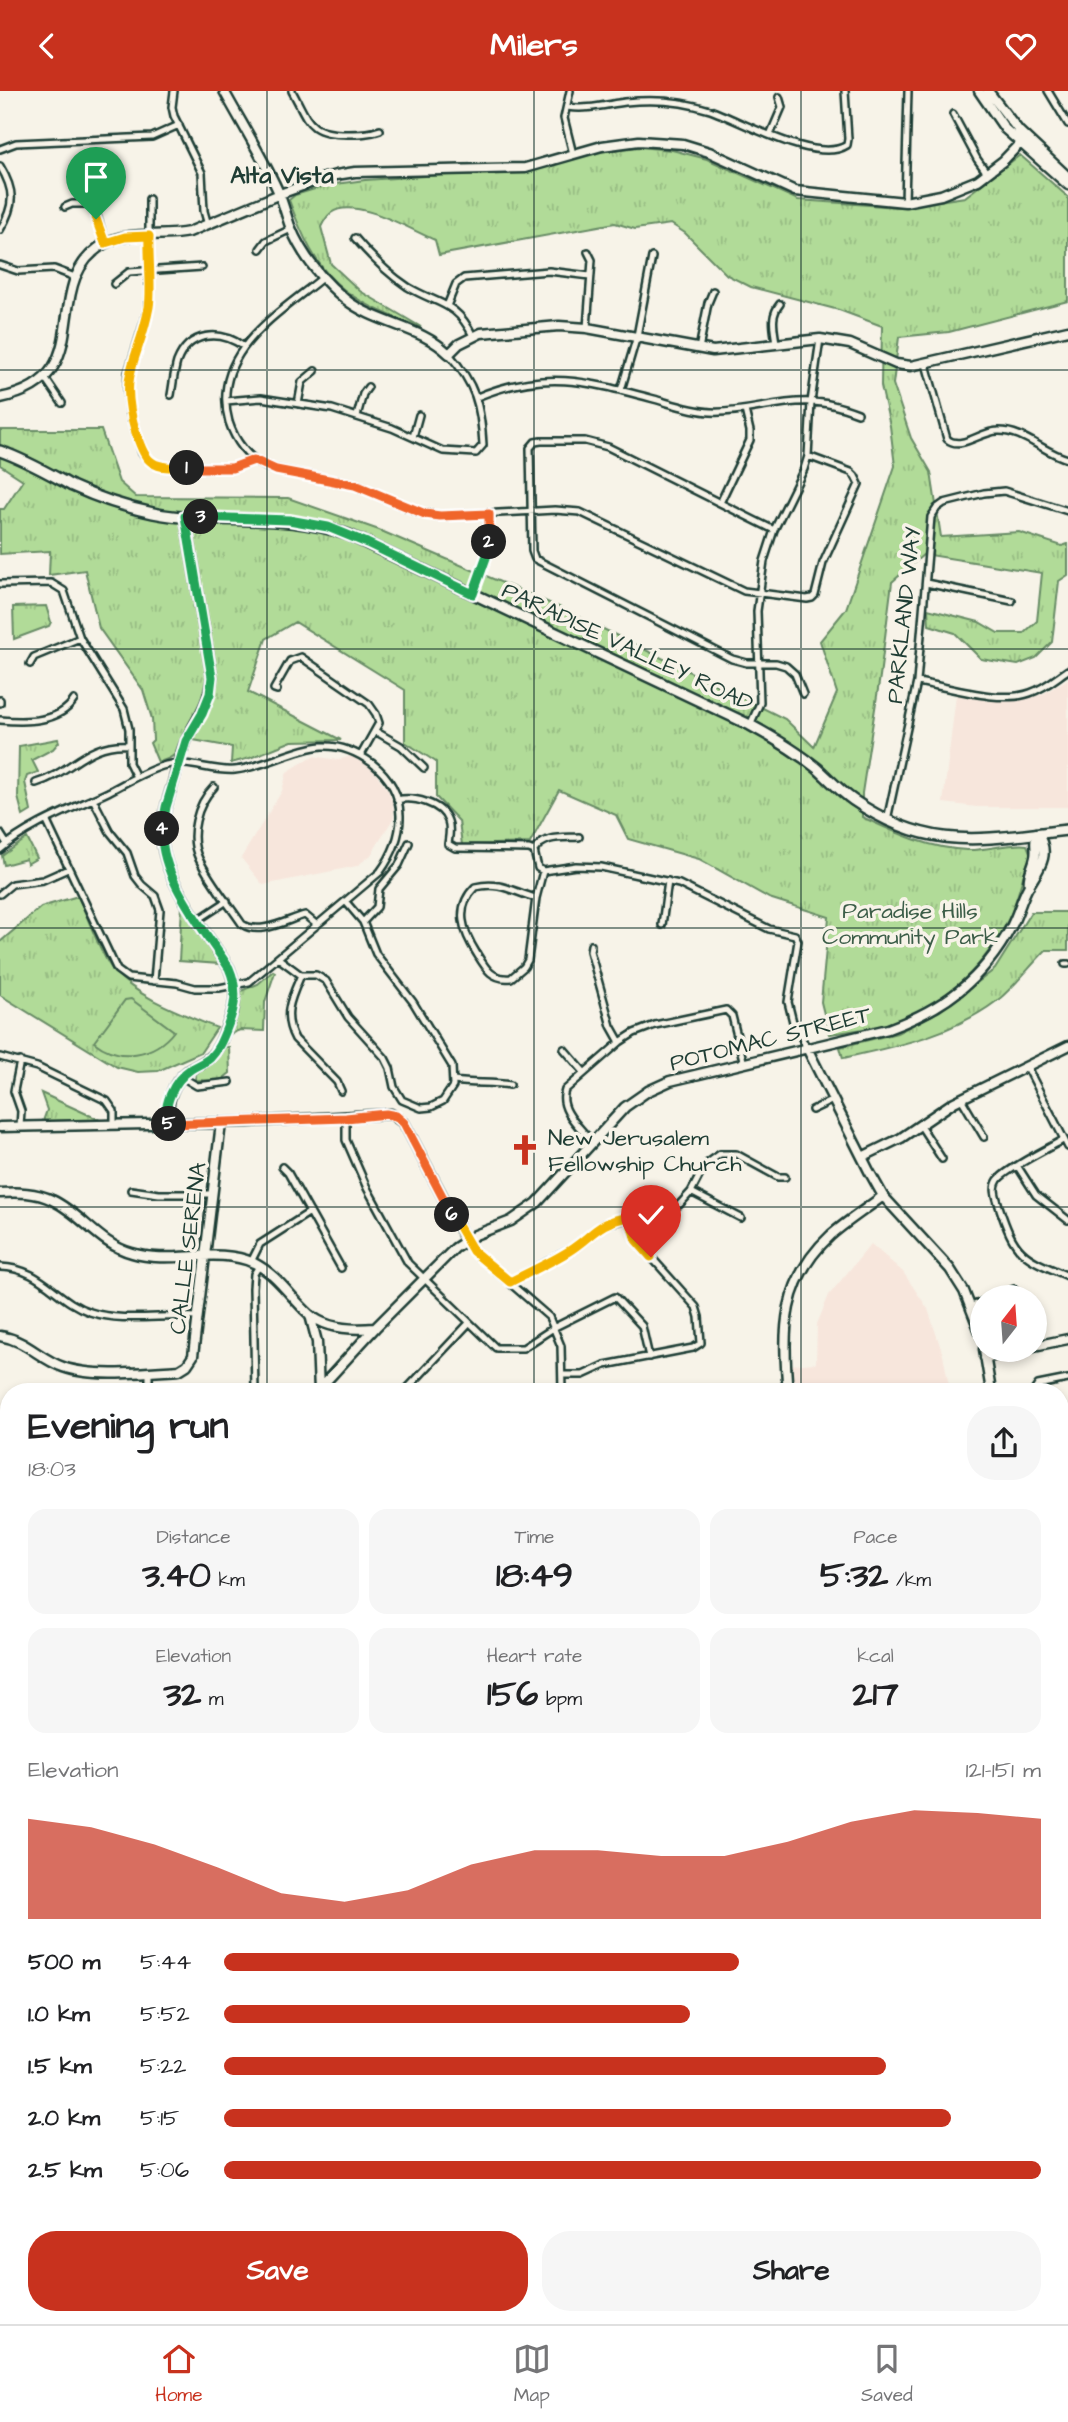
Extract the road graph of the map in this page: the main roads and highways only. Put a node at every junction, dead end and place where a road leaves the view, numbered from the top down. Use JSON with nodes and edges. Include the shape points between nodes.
{"nodes":[{"id":1,"x":0,"y":451,"type":"edge"},
{"id":2,"x":1068,"y":830,"type":"edge"}],
"edges":[{"from":1,"to":2,"type":"main road","name":"PARADISE VALLEY ROAD","via":[[102,499],[157,513],[289,520],[328,527],[367,543],[750,725],[792,748],[853,800],[887,820],[959,839]]}]}
